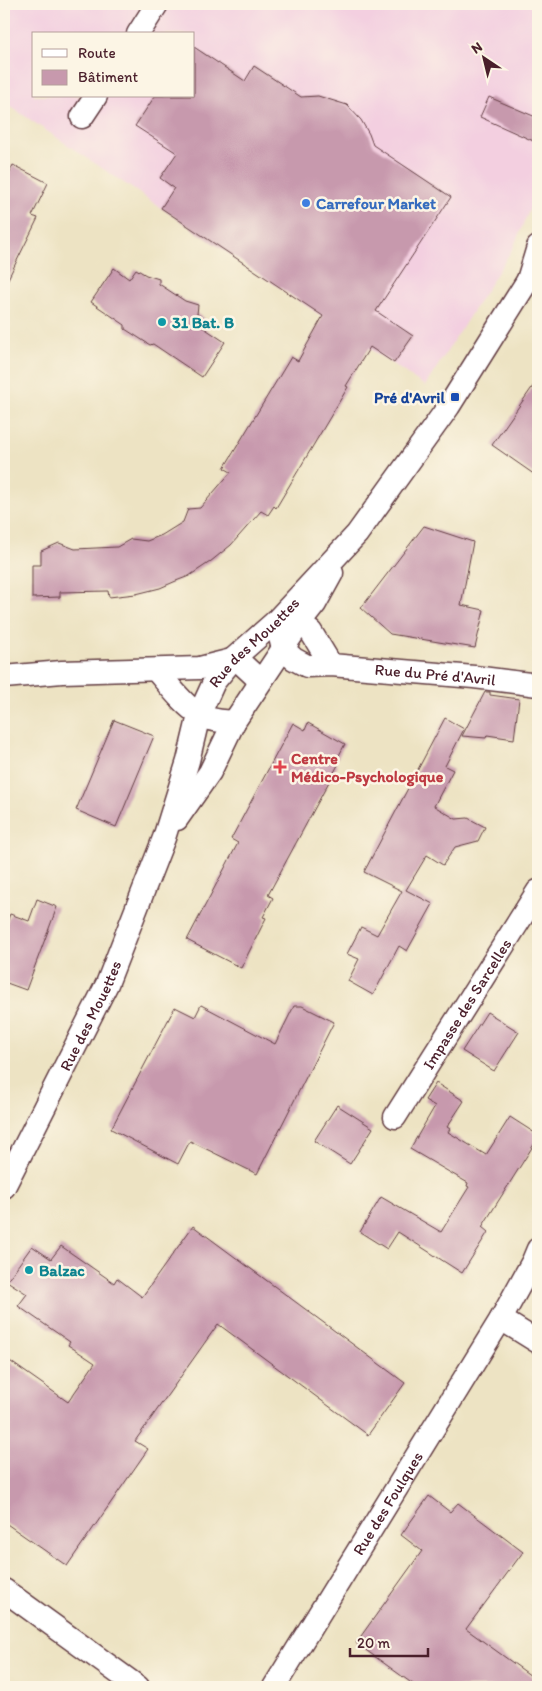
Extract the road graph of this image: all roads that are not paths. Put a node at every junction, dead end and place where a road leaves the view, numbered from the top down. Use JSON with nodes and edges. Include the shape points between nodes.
{"nodes":[{"id":1,"x":157,"y":4,"type":"edge"},
{"id":2,"x":139,"y":32,"type":"edge"},
{"id":3,"x":95,"y":98,"type":"edge"},
{"id":4,"x":82,"y":117,"type":"dead end"},
{"id":5,"x":538,"y":247,"type":"edge"},
{"id":6,"x":533,"y":274,"type":"edge"},
{"id":7,"x":345,"y":549,"type":"junction"},
{"id":8,"x":276,"y":621,"type":"junction"},
{"id":9,"x":300,"y":623,"type":"junction"},
{"id":10,"x":282,"y":649,"type":"junction"},
{"id":11,"x":232,"y":660,"type":"junction"},
{"id":12,"x":331,"y":665,"type":"junction"},
{"id":13,"x":156,"y":670,"type":"junction"},
{"id":14,"x":4,"y":677,"type":"edge"},
{"id":15,"x":260,"y":683,"type":"junction"},
{"id":16,"x":538,"y":685,"type":"edge"},
{"id":17,"x":200,"y":715,"type":"junction"},
{"id":18,"x":234,"y":722,"type":"junction"},
{"id":19,"x":164,"y":838,"type":"junction"},
{"id":20,"x":538,"y":891,"type":"edge"},
{"id":21,"x":396,"y":1117,"type":"dead end"},
{"id":22,"x":4,"y":1187,"type":"edge"},
{"id":23,"x":538,"y":1249,"type":"edge"},
{"id":24,"x":501,"y":1320,"type":"junction"},
{"id":25,"x":538,"y":1342,"type":"edge"},
{"id":26,"x":4,"y":1590,"type":"edge"},
{"id":27,"x":138,"y":1687,"type":"edge"},
{"id":28,"x":274,"y":1687,"type":"edge"}],
"edges":[{"from":1,"to":2,"type":"street"},
{"from":3,"to":4,"type":"street"},
{"from":5,"to":6,"type":"street","name":"Rue des Mouettes"},
{"from":6,"to":7,"type":"street","name":"Rue des Mouettes","via":[[449,406]]},
{"from":7,"to":8,"type":"street","name":"Rue des Mouettes"},
{"from":7,"to":9,"type":"street","name":"Rue des Mouettes","via":[[315,604]]},
{"from":8,"to":9,"type":"street"},
{"from":8,"to":10,"type":"street"},
{"from":8,"to":11,"type":"street","name":"Rue des Mouettes"},
{"from":9,"to":10,"type":"street","name":"Rue des Mouettes"},
{"from":9,"to":12,"type":"street","via":[[311,632]]},
{"from":10,"to":12,"type":"street","name":"Rue du Pré d'Avril","via":[[307,666]]},
{"from":10,"to":15,"type":"street","name":"Rue des Mouettes"},
{"from":11,"to":13,"type":"street","via":[[200,668]]},
{"from":11,"to":15,"type":"street","via":[[241,664]]},
{"from":11,"to":17,"type":"street","name":"Rue des Mouettes","via":[[214,682]]},
{"from":12,"to":16,"type":"street","name":"Rue du Pré d'Avril"},
{"from":13,"to":14,"type":"street"},
{"from":13,"to":17,"type":"street"},
{"from":15,"to":18,"type":"street","name":"Rue des Mouettes"},
{"from":17,"to":18,"type":"street"},
{"from":17,"to":19,"type":"street","name":"Rue des Mouettes"},
{"from":18,"to":19,"type":"street","name":"Rue des Mouettes","via":[[210,772]]},
{"from":19,"to":22,"type":"street","name":"Rue des Mouettes","via":[[107,984]]},
{"from":20,"to":21,"type":"street","name":"Impasse des Sarcelles"},
{"from":23,"to":24,"type":"street"},
{"from":24,"to":25,"type":"street"},
{"from":24,"to":28,"type":"street","name":"Rue des Foulques"},
{"from":26,"to":27,"type":"street"}]}
